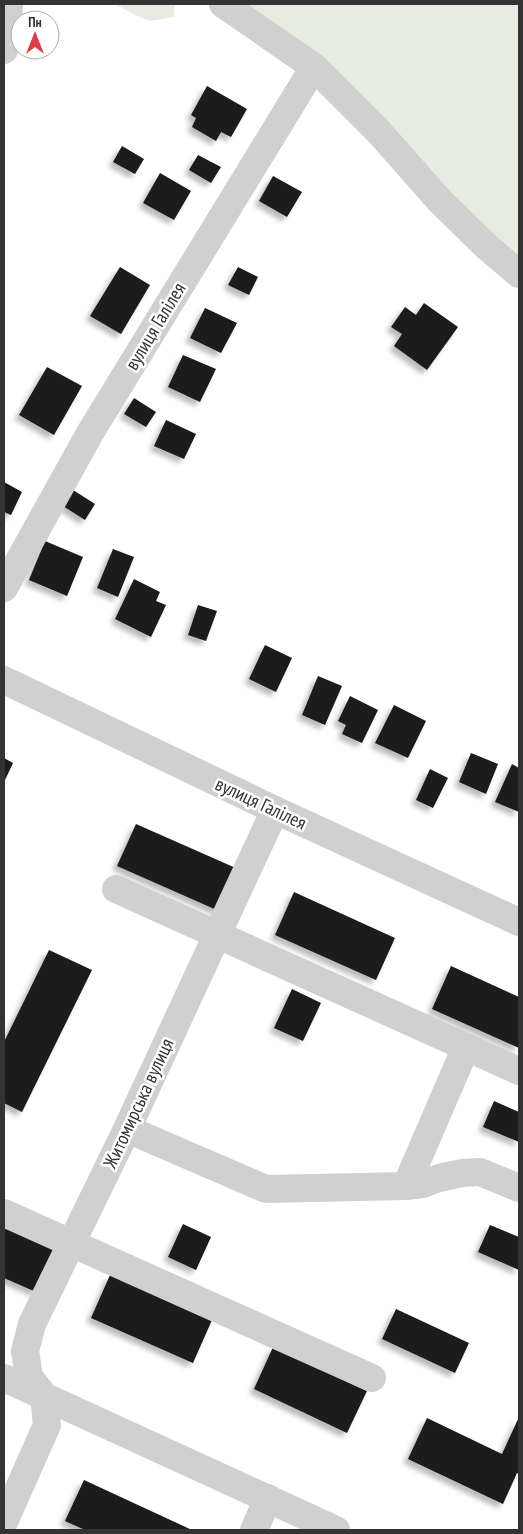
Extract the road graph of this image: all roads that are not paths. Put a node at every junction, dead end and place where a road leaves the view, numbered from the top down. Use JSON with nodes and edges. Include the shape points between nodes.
{"nodes":[{"id":1,"x":9,"y":4,"type":"edge"},
{"id":2,"x":223,"y":4,"type":"edge"},
{"id":3,"x":4,"y":50,"type":"edge"},
{"id":4,"x":314,"y":67,"type":"junction"},
{"id":5,"x":519,"y":274,"type":"edge"},
{"id":6,"x":4,"y":588,"type":"edge"},
{"id":7,"x":4,"y":680,"type":"edge"},
{"id":8,"x":275,"y":810,"type":"junction"},
{"id":9,"x":116,"y":889,"type":"dead end"},
{"id":10,"x":519,"y":922,"type":"edge"},
{"id":11,"x":217,"y":934,"type":"junction"},
{"id":12,"x":466,"y":1047,"type":"junction"},
{"id":13,"x":519,"y":1071,"type":"edge"},
{"id":14,"x":128,"y":1129,"type":"junction"},
{"id":15,"x":406,"y":1186,"type":"junction"},
{"id":16,"x":519,"y":1188,"type":"edge"},
{"id":17,"x":4,"y":1213,"type":"edge"},
{"id":18,"x":71,"y":1244,"type":"junction"},
{"id":19,"x":4,"y":1378,"type":"edge"},
{"id":20,"x":372,"y":1378,"type":"dead end"},
{"id":21,"x":44,"y":1396,"type":"junction"},
{"id":22,"x":268,"y":1498,"type":"junction"},
{"id":23,"x":4,"y":1522,"type":"edge"},
{"id":24,"x":254,"y":1530,"type":"edge"},
{"id":25,"x":336,"y":1530,"type":"edge"}],
"edges":[{"from":1,"to":3,"type":"street","via":[[8,38]]},
{"from":2,"to":4,"type":"street"},
{"from":4,"to":5,"type":"street","via":[[379,132],[440,202]]},
{"from":4,"to":6,"type":"street","name":"вулиця Галілея","via":[[90,433]]},
{"from":7,"to":8,"type":"street","name":"вулиця Галілея"},
{"from":8,"to":10,"type":"street","name":"вулиця Галілея"},
{"from":8,"to":11,"type":"street","name":"Житомирська вулиця"},
{"from":9,"to":11,"type":"street"},
{"from":11,"to":12,"type":"street"},
{"from":11,"to":14,"type":"street","name":"Житомирська вулиця"},
{"from":12,"to":13,"type":"street"},
{"from":12,"to":15,"type":"street"},
{"from":14,"to":15,"type":"street","via":[[266,1189]]},
{"from":14,"to":18,"type":"street","name":"Житомирська вулиця"},
{"from":15,"to":16,"type":"street","via":[[462,1172],[480,1172]]},
{"from":17,"to":18,"type":"street"},
{"from":18,"to":20,"type":"street"},
{"from":18,"to":21,"type":"street","name":"Житомирська вулиця","via":[[32,1324],[25,1351],[30,1377]]},
{"from":19,"to":21,"type":"street"},
{"from":21,"to":22,"type":"street"},
{"from":21,"to":23,"type":"street","name":"Житомирська вулиця","via":[[47,1425]]},
{"from":22,"to":24,"type":"street"},
{"from":22,"to":25,"type":"street"}]}
